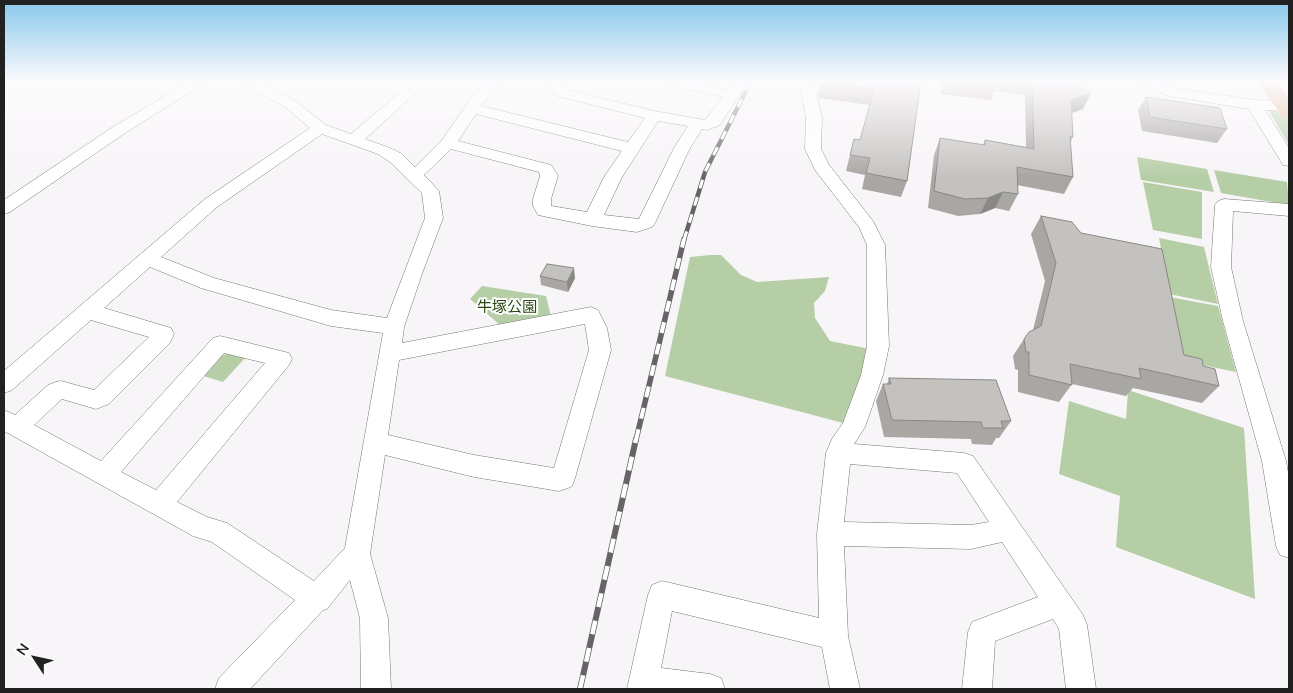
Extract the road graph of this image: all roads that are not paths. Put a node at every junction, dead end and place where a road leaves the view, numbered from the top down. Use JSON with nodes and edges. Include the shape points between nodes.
{"nodes":[{"id":1,"x":147,"y":113,"type":"edge"},
{"id":2,"x":302,"y":113,"type":"edge"},
{"id":3,"x":385,"y":113,"type":"edge"},
{"id":4,"x":468,"y":113,"type":"edge"},
{"id":5,"x":493,"y":113,"type":"edge"},
{"id":6,"x":643,"y":113,"type":"edge"},
{"id":7,"x":720,"y":113,"type":"edge"},
{"id":8,"x":813,"y":113,"type":"edge"},
{"id":9,"x":1259,"y":113,"type":"edge"},
{"id":10,"x":654,"y":116,"type":"junction"},
{"id":11,"x":697,"y":124,"type":"junction"},
{"id":12,"x":320,"y":128,"type":"junction"},
{"id":13,"x":354,"y":140,"type":"junction"},
{"id":14,"x":448,"y":143,"type":"junction"},
{"id":15,"x":631,"y":148,"type":"junction"},
{"id":16,"x":1289,"y":161,"type":"edge"},
{"id":17,"x":414,"y":173,"type":"junction"},
{"id":18,"x":4,"y":208,"type":"edge"},
{"id":19,"x":1289,"y":210,"type":"edge"},
{"id":20,"x":592,"y":220,"type":"junction"},
{"id":21,"x":147,"y":259,"type":"junction"},
{"id":22,"x":87,"y":311,"type":"junction"},
{"id":23,"x":394,"y":327,"type":"junction"},
{"id":24,"x":391,"y":352,"type":"junction"},
{"id":25,"x":4,"y":384,"type":"edge"},
{"id":26,"x":10,"y":423,"type":"edge"},
{"id":27,"x":374,"y":442,"type":"junction"},
{"id":28,"x":838,"y":453,"type":"junction"},
{"id":29,"x":1282,"y":463,"type":"edge"},
{"id":30,"x":104,"y":474,"type":"junction"},
{"id":31,"x":160,"y":504,"type":"junction"},
{"id":32,"x":1009,"y":528,"type":"junction"},
{"id":33,"x":830,"y":534,"type":"junction"},
{"id":34,"x":1289,"y":537,"type":"edge"},
{"id":35,"x":357,"y":554,"type":"junction"},
{"id":36,"x":316,"y":600,"type":"junction"},
{"id":37,"x":1060,"y":603,"type":"junction"},
{"id":38,"x":834,"y":636,"type":"junction"},
{"id":39,"x":642,"y":685,"type":"edge"},
{"id":40,"x":230,"y":689,"type":"edge"},
{"id":41,"x":376,"y":689,"type":"edge"},
{"id":42,"x":710,"y":689,"type":"edge"},
{"id":43,"x":845,"y":689,"type":"edge"},
{"id":44,"x":977,"y":689,"type":"edge"},
{"id":45,"x":1081,"y":689,"type":"edge"}],
"edges":[{"from":1,"to":18,"type":"street"},
{"from":2,"to":12,"type":"street"},
{"from":3,"to":13,"type":"street"},
{"from":4,"to":14,"type":"street"},
{"from":5,"to":15,"type":"street"},
{"from":6,"to":10,"type":"street"},
{"from":7,"to":11,"type":"street","via":[[714,122]]},
{"from":8,"to":28,"type":"street","via":[[813,148],[821,166],[867,225],[876,246],[878,346],[872,376],[853,427]]},
{"from":9,"to":16,"type":"street"},
{"from":10,"to":11,"type":"street"},
{"from":10,"to":15,"type":"street"},
{"from":11,"to":20,"type":"street","via":[[646,223],[637,226]]},
{"from":12,"to":13,"type":"street"},
{"from":12,"to":21,"type":"street","via":[[211,203]]},
{"from":13,"to":17,"type":"street","via":[[384,151]]},
{"from":14,"to":17,"type":"street"},
{"from":14,"to":20,"type":"street","via":[[545,169],[549,176],[542,199],[544,211]]},
{"from":15,"to":20,"type":"street"},
{"from":17,"to":23,"type":"street","via":[[430,191],[434,218]]},
{"from":19,"to":29,"type":"street","via":[[1224,204],[1221,267],[1233,321]]},
{"from":21,"to":22,"type":"street"},
{"from":21,"to":23,"type":"street","via":[[208,283],[331,318]]},
{"from":22,"to":25,"type":"street"},
{"from":22,"to":26,"type":"street","via":[[164,334],[101,398],[96,400],[56,391]]},
{"from":23,"to":24,"type":"street"},
{"from":24,"to":27,"type":"street"},
{"from":24,"to":27,"type":"street","via":[[591,315],[597,328],[600,350],[563,478],[559,480],[474,466]]},
{"from":26,"to":30,"type":"street"},
{"from":27,"to":35,"type":"street"},
{"from":28,"to":32,"type":"street","via":[[964,463]]},
{"from":28,"to":33,"type":"street"},
{"from":29,"to":34,"type":"street"},
{"from":30,"to":31,"type":"street"},
{"from":30,"to":31,"type":"street","via":[[220,344],[281,359]]},
{"from":31,"to":36,"type":"street","via":[[202,528],[218,532]]},
{"from":32,"to":33,"type":"street","via":[[971,537]]},
{"from":32,"to":37,"type":"street"},
{"from":33,"to":38,"type":"street"},
{"from":35,"to":36,"type":"street"},
{"from":35,"to":41,"type":"street","via":[[374,618]]},
{"from":36,"to":40,"type":"street"},
{"from":37,"to":44,"type":"street","via":[[982,632]]},
{"from":37,"to":45,"type":"street","via":[[1073,625]]},
{"from":38,"to":39,"type":"street","via":[[662,595]]},
{"from":38,"to":43,"type":"street"},
{"from":39,"to":42,"type":"street"}]}
